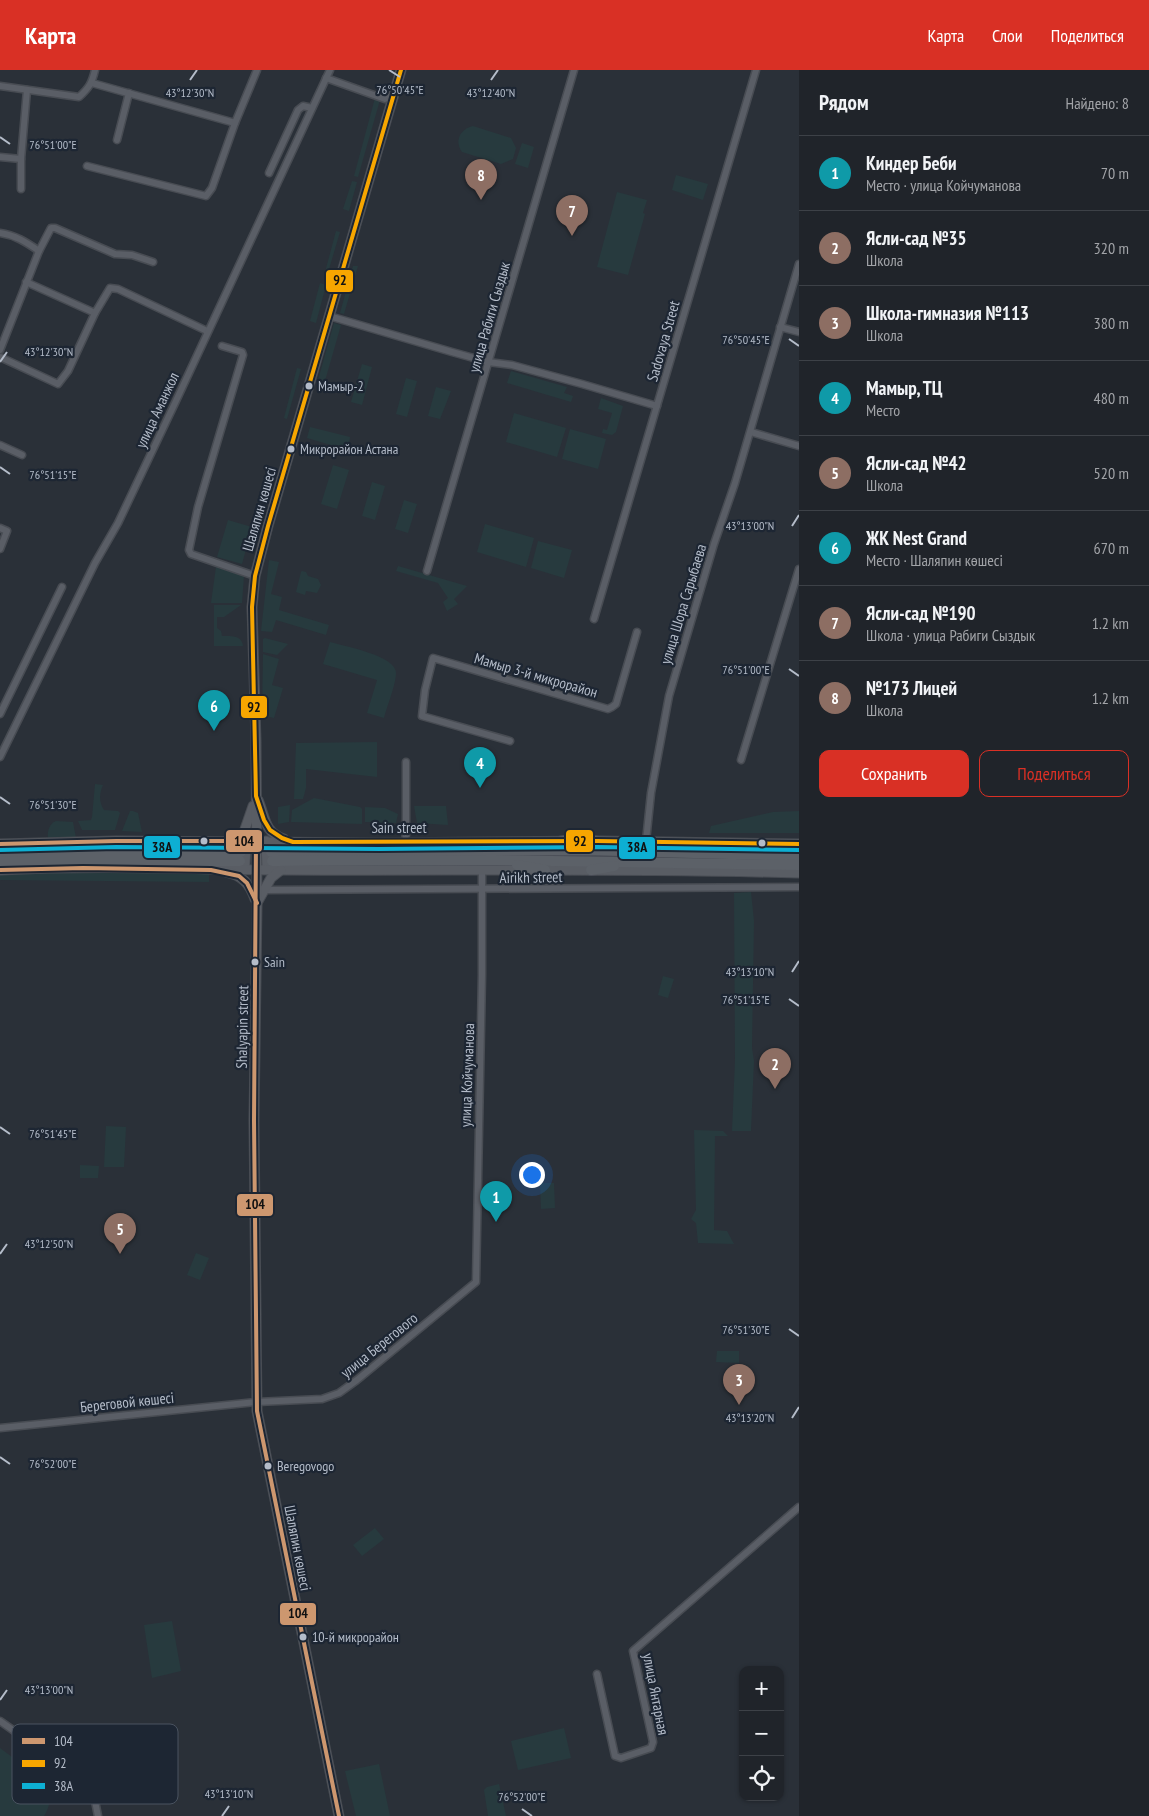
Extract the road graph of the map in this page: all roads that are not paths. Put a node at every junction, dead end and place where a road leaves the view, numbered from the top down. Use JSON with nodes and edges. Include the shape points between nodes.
{"nodes":[{"id":1,"x":95,"y":70,"type":"edge"},
{"id":2,"x":258,"y":70,"type":"edge"},
{"id":3,"x":330,"y":70,"type":"edge"},
{"id":4,"x":401,"y":70,"type":"edge"},
{"id":5,"x":574,"y":70,"type":"edge"},
{"id":6,"x":756,"y":70,"type":"edge"},
{"id":7,"x":326,"y":78,"type":"junction"},
{"id":8,"x":92,"y":82,"type":"junction"},
{"id":9,"x":0,"y":86,"type":"edge"},
{"id":10,"x":28,"y":90,"type":"junction"},
{"id":11,"x":129,"y":93,"type":"junction"},
{"id":12,"x":394,"y":94,"type":"junction"},
{"id":13,"x":312,"y":108,"type":"junction"},
{"id":14,"x":235,"y":123,"type":"junction"},
{"id":15,"x":117,"y":140,"type":"dead end"},
{"id":16,"x":0,"y":157,"type":"edge"},
{"id":17,"x":21,"y":159,"type":"junction"},
{"id":18,"x":87,"y":166,"type":"dead end"},
{"id":19,"x":269,"y":173,"type":"dead end"},
{"id":20,"x":21,"y":189,"type":"dead end"},
{"id":21,"x":0,"y":233,"type":"edge"},
{"id":22,"x":38,"y":251,"type":"junction"},
{"id":23,"x":153,"y":262,"type":"dead end"},
{"id":24,"x":799,"y":264,"type":"edge"},
{"id":25,"x":26,"y":282,"type":"junction"},
{"id":26,"x":95,"y":314,"type":"junction"},
{"id":27,"x":329,"y":316,"type":"junction"},
{"id":28,"x":780,"y":327,"type":"junction"},
{"id":29,"x":207,"y":332,"type":"junction"},
{"id":30,"x":799,"y":332,"type":"edge"},
{"id":31,"x":222,"y":346,"type":"dead end"},
{"id":32,"x":0,"y":350,"type":"edge"},
{"id":33,"x":0,"y":358,"type":"edge"},
{"id":34,"x":488,"y":362,"type":"junction"},
{"id":35,"x":657,"y":406,"type":"junction"},
{"id":36,"x":750,"y":432,"type":"junction"},
{"id":37,"x":0,"y":445,"type":"edge"},
{"id":38,"x":799,"y":446,"type":"edge"},
{"id":39,"x":22,"y":455,"type":"dead end"},
{"id":40,"x":0,"y":528,"type":"edge"},
{"id":41,"x":0,"y":549,"type":"edge"},
{"id":42,"x":799,"y":569,"type":"edge"},
{"id":43,"x":427,"y":570,"type":"dead end"},
{"id":44,"x":255,"y":576,"type":"junction"},
{"id":45,"x":62,"y":587,"type":"dead end"},
{"id":46,"x":594,"y":620,"type":"dead end"},
{"id":47,"x":637,"y":632,"type":"dead end"},
{"id":48,"x":0,"y":714,"type":"edge"},
{"id":49,"x":510,"y":741,"type":"dead end"},
{"id":50,"x":0,"y":757,"type":"edge"},
{"id":51,"x":741,"y":760,"type":"dead end"},
{"id":52,"x":406,"y":762,"type":"dead end"},
{"id":53,"x":256,"y":796,"type":"junction"},
{"id":54,"x":232,"y":841,"type":"junction"},
{"id":55,"x":243,"y":841,"type":"junction"},
{"id":56,"x":256,"y":841,"type":"junction"},
{"id":57,"x":266,"y":841,"type":"junction"},
{"id":58,"x":565,"y":841,"type":"junction"},
{"id":59,"x":592,"y":841,"type":"junction"},
{"id":60,"x":293,"y":842,"type":"junction"},
{"id":61,"x":405,"y":842,"type":"junction"},
{"id":62,"x":646,"y":842,"type":"junction"},
{"id":63,"x":0,"y":844,"type":"edge"},
{"id":64,"x":799,"y":844,"type":"edge"},
{"id":65,"x":513,"y":851,"type":"junction"},
{"id":66,"x":0,"y":853,"type":"edge"},
{"id":67,"x":799,"y":856,"type":"edge"},
{"id":68,"x":650,"y":857,"type":"junction"},
{"id":69,"x":241,"y":860,"type":"junction"},
{"id":70,"x":494,"y":860,"type":"junction"},
{"id":71,"x":270,"y":861,"type":"junction"},
{"id":72,"x":0,"y":862,"type":"edge"},
{"id":73,"x":799,"y":865,"type":"edge"},
{"id":74,"x":256,"y":869,"type":"junction"},
{"id":75,"x":482,"y":869,"type":"junction"},
{"id":76,"x":0,"y":870,"type":"edge"},
{"id":77,"x":212,"y":870,"type":"junction"},
{"id":78,"x":281,"y":870,"type":"junction"},
{"id":79,"x":545,"y":870,"type":"junction"},
{"id":80,"x":591,"y":870,"type":"junction"},
{"id":81,"x":799,"y":874,"type":"edge"},
{"id":82,"x":799,"y":887,"type":"edge"},
{"id":83,"x":264,"y":890,"type":"junction"},
{"id":84,"x":482,"y":890,"type":"junction"},
{"id":85,"x":257,"y":903,"type":"junction"},
{"id":86,"x":476,"y":1282,"type":"joint"},
{"id":87,"x":257,"y":1402,"type":"junction"},
{"id":88,"x":0,"y":1428,"type":"edge"},
{"id":89,"x":799,"y":1507,"type":"edge"},
{"id":90,"x":598,"y":1674,"type":"dead end"},
{"id":91,"x":0,"y":1721,"type":"edge"},
{"id":92,"x":12,"y":1729,"type":"edge"},
{"id":93,"x":339,"y":1816,"type":"edge"}],
"edges":[{"from":1,"to":8,"type":"street"},
{"from":2,"to":14,"type":"street"},
{"from":3,"to":7,"type":"street","name":"улица Аманжол"},
{"from":4,"to":12,"type":"main road"},
{"from":5,"to":34,"type":"street","name":"улица Рабиги Сыздык"},
{"from":6,"to":35,"type":"street","name":"Sadovaya Street"},
{"from":7,"to":12,"type":"street","via":[[385,99]]},
{"from":7,"to":13,"type":"street","name":"улица Аманжол"},
{"from":8,"to":10,"type":"street","via":[[79,97]]},
{"from":8,"to":11,"type":"street"},
{"from":9,"to":10,"type":"street"},
{"from":10,"to":17,"type":"street"},
{"from":11,"to":14,"type":"street"},
{"from":11,"to":15,"type":"street"},
{"from":12,"to":27,"type":"main road","name":"Шаляпин көшесі"},
{"from":13,"to":19,"type":"street","via":[[303,106],[298,110]]},
{"from":13,"to":29,"type":"street","name":"улица Аманжол"},
{"from":14,"to":18,"type":"street","via":[[212,188],[206,196]]},
{"from":16,"to":17,"type":"street"},
{"from":17,"to":20,"type":"street"},
{"from":21,"to":22,"type":"street","via":[[9,234]]},
{"from":22,"to":23,"type":"street","via":[[54,228],[116,254]]},
{"from":22,"to":25,"type":"street"},
{"from":24,"to":28,"type":"street","name":"улица Шора Сарыбаева"},
{"from":25,"to":26,"type":"street"},
{"from":25,"to":32,"type":"street"},
{"from":26,"to":29,"type":"street","via":[[107,291],[114,288]]},
{"from":26,"to":33,"type":"street","via":[[68,371],[58,384]]},
{"from":27,"to":34,"type":"street"},
{"from":27,"to":44,"type":"main road","name":"Шаляпин көшесі"},
{"from":28,"to":30,"type":"street"},
{"from":28,"to":36,"type":"street","name":"улица Шора Сарыбаева"},
{"from":29,"to":50,"type":"street","name":"улица Аманжол","via":[[118,523],[95,563]]},
{"from":31,"to":44,"type":"street","via":[[243,355],[198,507],[189,550],[192,554]]},
{"from":34,"to":35,"type":"street","via":[[512,365]]},
{"from":34,"to":43,"type":"street","name":"улица Рабиги Сыздык"},
{"from":35,"to":46,"type":"street","name":"Sadovaya Street"},
{"from":36,"to":38,"type":"street"},
{"from":36,"to":62,"type":"street","name":"улица Шора Сарыбаева","via":[[669,696],[651,793]]},
{"from":37,"to":39,"type":"street"},
{"from":40,"to":41,"type":"street","via":[[7,531]]},
{"from":42,"to":51,"type":"street"},
{"from":44,"to":53,"type":"main road","name":"Шаляпин көшесі","via":[[252,607]]},
{"from":45,"to":48,"type":"street"},
{"from":47,"to":49,"type":"street","name":"Мамыр 3-й микрорайон","via":[[616,704],[608,709],[433,658],[422,716]]},
{"from":52,"to":61,"type":"street"},
{"from":53,"to":54,"type":"main road","via":[[247,826]]},
{"from":53,"to":56,"type":"main road","name":"Shalyapin street"},
{"from":53,"to":60,"type":"main road","via":[[269,830]]},
{"from":54,"to":55,"type":"main road","name":"Sain street"},
{"from":54,"to":63,"type":"main road","name":"Sain street"},
{"from":55,"to":56,"type":"main road","name":"Sain street"},
{"from":55,"to":69,"type":"main road","via":[[246,845],[245,865]]},
{"from":56,"to":57,"type":"main road","name":"Sain street"},
{"from":56,"to":74,"type":"main road","name":"Shalyapin street"},
{"from":57,"to":60,"type":"main road","name":"Sain street"},
{"from":57,"to":71,"type":"main road"},
{"from":58,"to":59,"type":"main road","name":"Sain street"},
{"from":58,"to":61,"type":"main road","name":"Sain street"},
{"from":58,"to":65,"type":"main road"},
{"from":59,"to":62,"type":"main road","name":"Sain street"},
{"from":59,"to":68,"type":"main road"},
{"from":60,"to":61,"type":"main road","name":"Sain street"},
{"from":62,"to":64,"type":"main road","name":"Sain street"},
{"from":65,"to":68,"type":"main road","name":"Sain street","via":[[586,850]]},
{"from":65,"to":71,"type":"main road","name":"Sain street"},
{"from":66,"to":69,"type":"main road","name":"Sain street","via":[[150,851]]},
{"from":67,"to":68,"type":"main road","name":"Sain street"},
{"from":68,"to":70,"type":"main road","name":"Sain street"},
{"from":68,"to":73,"type":"main road","name":"Sain street"},
{"from":68,"to":80,"type":"main road"},
{"from":69,"to":72,"type":"main road","name":"Sain street"},
{"from":69,"to":74,"type":"main road","name":"Sain street"},
{"from":69,"to":77,"type":"main road","name":"Sain street"},
{"from":70,"to":71,"type":"main road","name":"Sain street"},
{"from":70,"to":79,"type":"main road"},
{"from":71,"to":74,"type":"main road","name":"Sain street"},
{"from":71,"to":78,"type":"main road","name":"Sain street"},
{"from":74,"to":85,"type":"main road","name":"Shalyapin street"},
{"from":75,"to":78,"type":"main road","name":"Sain street"},
{"from":75,"to":79,"type":"main road","name":"Sain street"},
{"from":75,"to":84,"type":"street","name":"улица Койчуманова"},
{"from":76,"to":77,"type":"main road","name":"Sain street"},
{"from":77,"to":85,"type":"main road","via":[[239,876],[247,883]]},
{"from":78,"to":83,"type":"main road"},
{"from":79,"to":80,"type":"main road","name":"Sain street"},
{"from":80,"to":81,"type":"main road","name":"Sain street"},
{"from":82,"to":84,"type":"street","name":"Airikh street"},
{"from":83,"to":84,"type":"street","name":"Airikh street"},
{"from":83,"to":85,"type":"main road"},
{"from":84,"to":86,"type":"street","name":"улица Койчуманова"},
{"from":85,"to":87,"type":"main road","name":"Shalyapin street"},
{"from":86,"to":87,"type":"street","name":"улица Берегового","via":[[339,1393],[314,1400]]},
{"from":87,"to":88,"type":"street","name":"Береговой көшесі"},
{"from":87,"to":93,"type":"main road","name":"Шаляпин көшесі","via":[[260,1432]]},
{"from":89,"to":90,"type":"street","name":"улица Янтарная","via":[[633,1650],[653,1742],[651,1748],[620,1758],[615,1756]]},
{"from":91,"to":92,"type":"street"}]}
